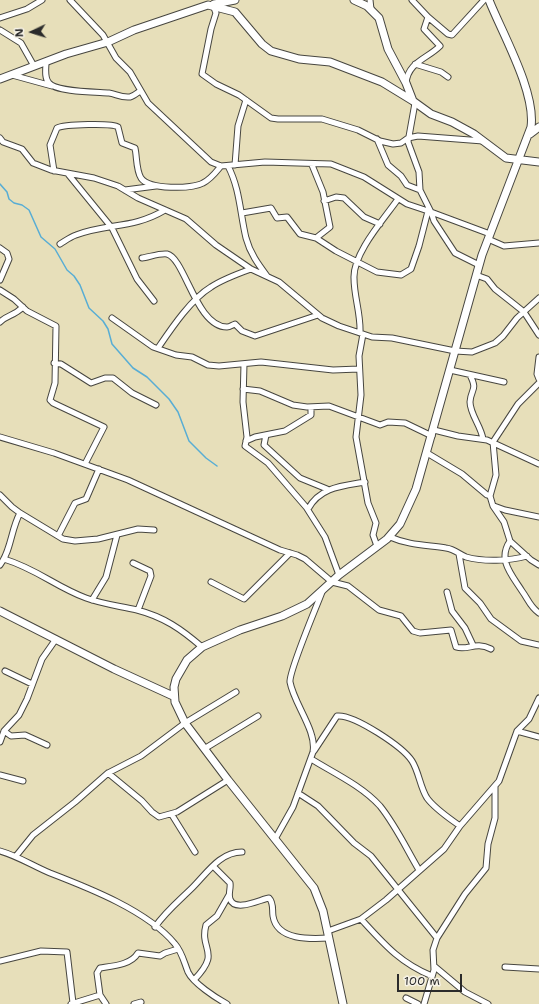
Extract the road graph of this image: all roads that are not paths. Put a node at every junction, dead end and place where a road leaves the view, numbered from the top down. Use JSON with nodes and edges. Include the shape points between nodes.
{"nodes":[{"id":1,"x":42,"y":0,"type":"edge"},
{"id":2,"x":70,"y":0,"type":"edge"},
{"id":3,"x":235,"y":0,"type":"edge"},
{"id":4,"x":354,"y":0,"type":"edge"},
{"id":5,"x":370,"y":0,"type":"edge"},
{"id":6,"x":412,"y":0,"type":"edge"},
{"id":7,"x":484,"y":0,"type":"edge"},
{"id":8,"x":489,"y":0,"type":"edge"},
{"id":9,"x":222,"y":1,"type":"edge"},
{"id":10,"x":211,"y":5,"type":"junction"},
{"id":11,"x":371,"y":9,"type":"junction"},
{"id":12,"x":235,"y":12,"type":"junction"},
{"id":13,"x":428,"y":16,"type":"junction"},
{"id":14,"x":0,"y":18,"type":"edge"},
{"id":15,"x":0,"y":30,"type":"edge"},
{"id":16,"x":108,"y":42,"type":"junction"},
{"id":17,"x":46,"y":62,"type":"junction"},
{"id":18,"x":415,"y":64,"type":"junction"},
{"id":19,"x":34,"y":66,"type":"junction"},
{"id":20,"x":12,"y":75,"type":"junction"},
{"id":21,"x":448,"y":77,"type":"dead end"},
{"id":22,"x":0,"y":80,"type":"edge"},
{"id":23,"x":406,"y":83,"type":"junction"},
{"id":24,"x":53,"y":86,"type":"junction"},
{"id":25,"x":140,"y":91,"type":"junction"},
{"id":26,"x":246,"y":100,"type":"junction"},
{"id":27,"x":414,"y":102,"type":"junction"},
{"id":28,"x":539,"y":127,"type":"edge"},
{"id":29,"x":530,"y":134,"type":"junction"},
{"id":30,"x":0,"y":138,"type":"edge"},
{"id":31,"x":408,"y":138,"type":"junction"},
{"id":32,"x":377,"y":139,"type":"junction"},
{"id":33,"x":483,"y":141,"type":"junction"},
{"id":34,"x":518,"y":161,"type":"junction"},
{"id":35,"x":538,"y":164,"type":"edge"},
{"id":36,"x":235,"y":165,"type":"junction"},
{"id":37,"x":312,"y":165,"type":"junction"},
{"id":38,"x":221,"y":166,"type":"junction"},
{"id":39,"x":228,"y":166,"type":"junction"},
{"id":40,"x":54,"y":171,"type":"junction"},
{"id":41,"x":67,"y":174,"type":"junction"},
{"id":42,"x":160,"y":185,"type":"junction"},
{"id":43,"x":125,"y":190,"type":"junction"},
{"id":44,"x":420,"y":190,"type":"junction"},
{"id":45,"x":398,"y":199,"type":"junction"},
{"id":46,"x":324,"y":201,"type":"junction"},
{"id":47,"x":165,"y":210,"type":"junction"},
{"id":48,"x":429,"y":211,"type":"junction"},
{"id":49,"x":242,"y":213,"type":"junction"},
{"id":50,"x":380,"y":224,"type":"junction"},
{"id":51,"x":112,"y":228,"type":"junction"},
{"id":52,"x":489,"y":237,"type":"junction"},
{"id":53,"x":316,"y":238,"type":"junction"},
{"id":54,"x":539,"y":243,"type":"edge"},
{"id":55,"x":60,"y":244,"type":"dead end"},
{"id":56,"x":0,"y":248,"type":"edge"},
{"id":57,"x":142,"y":258,"type":"dead end"},
{"id":58,"x":357,"y":262,"type":"junction"},
{"id":59,"x":479,"y":265,"type":"junction"},
{"id":60,"x":251,"y":269,"type":"junction"},
{"id":61,"x":476,"y":275,"type":"junction"},
{"id":62,"x":267,"y":277,"type":"junction"},
{"id":63,"x":0,"y":280,"type":"edge"},
{"id":64,"x":0,"y":290,"type":"edge"},
{"id":65,"x":539,"y":298,"type":"edge"},
{"id":66,"x":154,"y":301,"type":"dead end"},
{"id":67,"x":196,"y":301,"type":"junction"},
{"id":68,"x":23,"y":307,"type":"junction"},
{"id":69,"x":524,"y":312,"type":"junction"},
{"id":70,"x":318,"y":315,"type":"junction"},
{"id":71,"x":112,"y":318,"type":"dead end"},
{"id":72,"x":0,"y":322,"type":"edge"},
{"id":73,"x":361,"y":333,"type":"junction"},
{"id":74,"x":539,"y":335,"type":"edge"},
{"id":75,"x":158,"y":348,"type":"junction"},
{"id":76,"x":455,"y":351,"type":"junction"},
{"id":77,"x":539,"y":357,"type":"edge"},
{"id":78,"x":54,"y":363,"type":"junction"},
{"id":79,"x":244,"y":364,"type":"junction"},
{"id":80,"x":359,"y":369,"type":"junction"},
{"id":81,"x":450,"y":370,"type":"junction"},
{"id":82,"x":470,"y":374,"type":"junction"},
{"id":83,"x":539,"y":379,"type":"edge"},
{"id":84,"x":504,"y":382,"type":"dead end"},
{"id":85,"x":539,"y":383,"type":"edge"},
{"id":86,"x":243,"y":389,"type":"junction"},
{"id":87,"x":156,"y":405,"type":"dead end"},
{"id":88,"x":311,"y":407,"type":"junction"},
{"id":89,"x":357,"y":416,"type":"junction"},
{"id":90,"x":433,"y":433,"type":"junction"},
{"id":91,"x":266,"y":435,"type":"junction"},
{"id":92,"x":0,"y":437,"type":"edge"},
{"id":93,"x":483,"y":438,"type":"junction"},
{"id":94,"x":246,"y":441,"type":"junction"},
{"id":95,"x":494,"y":442,"type":"junction"},
{"id":96,"x":427,"y":453,"type":"junction"},
{"id":97,"x":85,"y":464,"type":"junction"},
{"id":98,"x":539,"y":464,"type":"edge"},
{"id":99,"x":99,"y":469,"type":"junction"},
{"id":100,"x":365,"y":482,"type":"junction"},
{"id":101,"x":327,"y":489,"type":"junction"},
{"id":102,"x":0,"y":495,"type":"edge"},
{"id":103,"x":490,"y":496,"type":"junction"},
{"id":104,"x":493,"y":506,"type":"junction"},
{"id":105,"x":308,"y":509,"type":"junction"},
{"id":106,"x":20,"y":513,"type":"junction"},
{"id":107,"x":539,"y":517,"type":"edge"},
{"id":108,"x":154,"y":530,"type":"dead end"},
{"id":109,"x":117,"y":535,"type":"junction"},
{"id":110,"x":58,"y":536,"type":"junction"},
{"id":111,"x":390,"y":537,"type":"junction"},
{"id":112,"x":510,"y":540,"type":"junction"},
{"id":113,"x":377,"y":546,"type":"junction"},
{"id":114,"x":290,"y":553,"type":"junction"},
{"id":115,"x":459,"y":554,"type":"junction"},
{"id":116,"x":527,"y":556,"type":"junction"},
{"id":117,"x":4,"y":559,"type":"junction"},
{"id":118,"x":505,"y":559,"type":"junction"},
{"id":119,"x":133,"y":563,"type":"dead end"},
{"id":120,"x":0,"y":565,"type":"edge"},
{"id":121,"x":539,"y":565,"type":"edge"},
{"id":122,"x":339,"y":575,"type":"junction"},
{"id":123,"x":211,"y":582,"type":"dead end"},
{"id":124,"x":332,"y":582,"type":"junction"},
{"id":125,"x":323,"y":589,"type":"junction"},
{"id":126,"x":447,"y":592,"type":"dead end"},
{"id":127,"x":92,"y":600,"type":"junction"},
{"id":128,"x":138,"y":610,"type":"junction"},
{"id":129,"x":0,"y":611,"type":"edge"},
{"id":130,"x":539,"y":612,"type":"edge"},
{"id":131,"x":56,"y":639,"type":"junction"},
{"id":132,"x":473,"y":645,"type":"junction"},
{"id":133,"x":539,"y":645,"type":"edge"},
{"id":134,"x":202,"y":647,"type":"junction"},
{"id":135,"x":491,"y":649,"type":"dead end"},
{"id":136,"x":5,"y":671,"type":"dead end"},
{"id":137,"x":32,"y":684,"type":"junction"},
{"id":138,"x":236,"y":692,"type":"dead end"},
{"id":139,"x":173,"y":696,"type":"junction"},
{"id":140,"x":539,"y":698,"type":"edge"},
{"id":141,"x":258,"y":716,"type":"dead end"},
{"id":142,"x":185,"y":723,"type":"junction"},
{"id":143,"x":4,"y":731,"type":"junction"},
{"id":144,"x":517,"y":732,"type":"junction"},
{"id":145,"x":539,"y":738,"type":"edge"},
{"id":146,"x":0,"y":742,"type":"edge"},
{"id":147,"x":47,"y":745,"type":"dead end"},
{"id":148,"x":204,"y":749,"type":"junction"},
{"id":149,"x":313,"y":752,"type":"junction"},
{"id":150,"x":311,"y":759,"type":"junction"},
{"id":151,"x":108,"y":773,"type":"junction"},
{"id":152,"x":0,"y":775,"type":"edge"},
{"id":153,"x":228,"y":780,"type":"junction"},
{"id":154,"x":23,"y":781,"type":"dead end"},
{"id":155,"x":495,"y":787,"type":"junction"},
{"id":156,"x":298,"y":793,"type":"junction"},
{"id":157,"x":172,"y":815,"type":"junction"},
{"id":158,"x":460,"y":826,"type":"junction"},
{"id":159,"x":275,"y":839,"type":"junction"},
{"id":160,"x":0,"y":851,"type":"edge"},
{"id":161,"x":195,"y":852,"type":"dead end"},
{"id":162,"x":242,"y":852,"type":"dead end"},
{"id":163,"x":16,"y":856,"type":"junction"},
{"id":164,"x":213,"y":866,"type":"junction"},
{"id":165,"x":419,"y":870,"type":"junction"},
{"id":166,"x":398,"y":890,"type":"junction"},
{"id":167,"x":230,"y":895,"type":"junction"},
{"id":168,"x":361,"y":919,"type":"junction"},
{"id":169,"x":155,"y":927,"type":"junction"},
{"id":170,"x":329,"y":934,"type":"junction"},
{"id":171,"x":437,"y":938,"type":"junction"},
{"id":172,"x":178,"y":949,"type":"junction"},
{"id":173,"x":0,"y":961,"type":"edge"},
{"id":174,"x":434,"y":966,"type":"junction"},
{"id":175,"x":505,"y":967,"type":"dead end"},
{"id":176,"x":539,"y":969,"type":"edge"},
{"id":177,"x":432,"y":976,"type":"junction"},
{"id":178,"x":194,"y":980,"type":"junction"},
{"id":179,"x":100,"y":995,"type":"junction"},
{"id":180,"x":406,"y":998,"type":"dead end"},
{"id":181,"x":141,"y":1002,"type":"dead end"},
{"id":182,"x":74,"y":1003,"type":"edge"},
{"id":183,"x":106,"y":1004,"type":"edge"},
{"id":184,"x":134,"y":1004,"type":"edge"},
{"id":185,"x":227,"y":1004,"type":"edge"},
{"id":186,"x":343,"y":1004,"type":"edge"},
{"id":187,"x":418,"y":1004,"type":"edge"},
{"id":188,"x":424,"y":1004,"type":"edge"},
{"id":189,"x":488,"y":1004,"type":"edge"}],
"edges":[{"from":1,"to":14,"type":"street","via":[[27,9]]},
{"from":2,"to":16,"type":"street"},
{"from":3,"to":9,"type":"street"},
{"from":4,"to":11,"type":"street"},
{"from":5,"to":11,"type":"street"},
{"from":6,"to":13,"type":"street"},
{"from":7,"to":13,"type":"street","via":[[452,35]]},
{"from":8,"to":29,"type":"street","via":[[527,94],[532,114]]},
{"from":9,"to":10,"type":"street"},
{"from":9,"to":12,"type":"street"},
{"from":10,"to":12,"type":"street"},
{"from":10,"to":16,"type":"street","via":[[134,30]]},
{"from":10,"to":26,"type":"street","via":[[216,13],[202,74]]},
{"from":11,"to":23,"type":"street","via":[[379,18],[388,49]]},
{"from":12,"to":27,"type":"street","via":[[271,51],[299,59],[330,62],[382,82]]},
{"from":13,"to":18,"type":"street","via":[[424,29],[440,46]]},
{"from":15,"to":19,"type":"street","via":[[21,43]]},
{"from":16,"to":17,"type":"street"},
{"from":16,"to":25,"type":"street","via":[[116,58],[130,72]]},
{"from":17,"to":19,"type":"street"},
{"from":17,"to":24,"type":"street","via":[[47,79]]},
{"from":18,"to":21,"type":"street","via":[[441,72]]},
{"from":18,"to":23,"type":"street","via":[[409,70]]},
{"from":19,"to":20,"type":"street"},
{"from":20,"to":22,"type":"street"},
{"from":20,"to":24,"type":"street"},
{"from":23,"to":27,"type":"street"},
{"from":24,"to":25,"type":"street","via":[[124,97],[131,97]]},
{"from":25,"to":38,"type":"street","via":[[153,108],[207,159]]},
{"from":26,"to":32,"type":"street","via":[[274,119],[322,119]]},
{"from":26,"to":36,"type":"street","via":[[238,126]]},
{"from":27,"to":31,"type":"street"},
{"from":27,"to":33,"type":"street","via":[[431,114],[464,128]]},
{"from":28,"to":29,"type":"street"},
{"from":29,"to":34,"type":"street"},
{"from":30,"to":40,"type":"street","via":[[3,142],[22,149],[33,163]]},
{"from":31,"to":32,"type":"street","via":[[394,144]]},
{"from":31,"to":33,"type":"street"},
{"from":31,"to":44,"type":"street","via":[[418,172]]},
{"from":32,"to":44,"type":"street","via":[[388,165],[407,185]]},
{"from":33,"to":34,"type":"street","via":[[502,156]]},
{"from":34,"to":35,"type":"street"},
{"from":34,"to":52,"type":"street"},
{"from":36,"to":37,"type":"street","via":[[264,162]]},
{"from":36,"to":39,"type":"street"},
{"from":37,"to":45,"type":"street","via":[[330,164],[358,174]]},
{"from":37,"to":46,"type":"street"},
{"from":38,"to":39,"type":"street"},
{"from":38,"to":42,"type":"street","via":[[198,185],[180,188]]},
{"from":39,"to":49,"type":"street","via":[[238,191]]},
{"from":40,"to":41,"type":"street"},
{"from":40,"to":42,"type":"street","via":[[50,145],[57,128],[91,124],[114,125],[118,127],[122,142],[135,148],[141,178],[148,183]]},
{"from":41,"to":43,"type":"street","via":[[94,178]]},
{"from":41,"to":51,"type":"street"},
{"from":42,"to":43,"type":"street"},
{"from":43,"to":47,"type":"street"},
{"from":44,"to":48,"type":"street"},
{"from":45,"to":48,"type":"street"},
{"from":45,"to":50,"type":"street"},
{"from":46,"to":50,"type":"street","via":[[336,197],[344,198],[364,217]]},
{"from":46,"to":53,"type":"street","via":[[330,228]]},
{"from":47,"to":51,"type":"street","via":[[147,220]]},
{"from":47,"to":60,"type":"street","via":[[191,222],[216,246]]},
{"from":48,"to":52,"type":"street"},
{"from":48,"to":58,"type":"street","via":[[411,269],[407,273],[384,273]]},
{"from":48,"to":59,"type":"street","via":[[455,253]]},
{"from":49,"to":53,"type":"street","via":[[271,208],[276,218],[287,217],[297,233]]},
{"from":49,"to":62,"type":"street","via":[[246,239],[252,254]]},
{"from":50,"to":58,"type":"street"},
{"from":51,"to":55,"type":"street","via":[[75,235]]},
{"from":51,"to":66,"type":"street","via":[[137,279]]},
{"from":52,"to":54,"type":"street","via":[[504,246]]},
{"from":52,"to":59,"type":"street"},
{"from":53,"to":58,"type":"street"},
{"from":56,"to":63,"type":"street","via":[[8,253],[8,259]]},
{"from":57,"to":67,"type":"street","via":[[168,255],[184,274]]},
{"from":58,"to":73,"type":"street","via":[[354,276]]},
{"from":59,"to":61,"type":"street"},
{"from":60,"to":62,"type":"street"},
{"from":60,"to":67,"type":"street","via":[[215,285]]},
{"from":61,"to":69,"type":"street","via":[[487,279],[495,289]]},
{"from":61,"to":76,"type":"street"},
{"from":62,"to":70,"type":"street","via":[[279,282]]},
{"from":64,"to":68,"type":"street"},
{"from":65,"to":69,"type":"street"},
{"from":67,"to":70,"type":"street","via":[[217,324],[227,327],[235,324],[252,336]]},
{"from":67,"to":75,"type":"street"},
{"from":68,"to":72,"type":"street","via":[[15,315]]},
{"from":68,"to":78,"type":"street","via":[[56,326]]},
{"from":69,"to":74,"type":"street"},
{"from":69,"to":76,"type":"street","via":[[495,342],[472,352]]},
{"from":70,"to":73,"type":"street","via":[[339,326]]},
{"from":71,"to":75,"type":"street","via":[[137,337]]},
{"from":73,"to":76,"type":"street"},
{"from":73,"to":80,"type":"street"},
{"from":75,"to":79,"type":"street","via":[[176,355],[192,357],[213,366]]},
{"from":76,"to":81,"type":"street"},
{"from":77,"to":83,"type":"street"},
{"from":78,"to":87,"type":"street","via":[[91,383],[113,378],[132,393]]},
{"from":78,"to":97,"type":"street","via":[[55,383],[51,402],[104,427]]},
{"from":79,"to":80,"type":"street","via":[[261,362],[333,370]]},
{"from":79,"to":86,"type":"street"},
{"from":80,"to":89,"type":"street","via":[[361,395]]},
{"from":81,"to":82,"type":"street"},
{"from":81,"to":90,"type":"street"},
{"from":82,"to":84,"type":"street"},
{"from":82,"to":93,"type":"street","via":[[475,387],[471,404]]},
{"from":85,"to":95,"type":"street","via":[[518,404]]},
{"from":86,"to":88,"type":"street","via":[[260,392],[293,405]]},
{"from":86,"to":94,"type":"street"},
{"from":88,"to":89,"type":"street","via":[[329,406]]},
{"from":88,"to":91,"type":"street","via":[[312,413],[306,418],[285,431]]},
{"from":89,"to":90,"type":"street","via":[[380,425],[388,422],[405,423]]},
{"from":89,"to":100,"type":"street","via":[[356,437]]},
{"from":90,"to":93,"type":"street"},
{"from":90,"to":96,"type":"street"},
{"from":91,"to":94,"type":"street"},
{"from":91,"to":101,"type":"street","via":[[264,445],[298,475]]},
{"from":92,"to":97,"type":"street"},
{"from":93,"to":95,"type":"street"},
{"from":94,"to":105,"type":"street","via":[[245,446],[268,463]]},
{"from":95,"to":98,"type":"street"},
{"from":95,"to":103,"type":"street","via":[[496,475]]},
{"from":96,"to":103,"type":"street","via":[[462,474]]},
{"from":96,"to":111,"type":"street","via":[[406,514]]},
{"from":97,"to":99,"type":"street"},
{"from":99,"to":110,"type":"street","via":[[86,500],[74,503]]},
{"from":99,"to":114,"type":"street"},
{"from":100,"to":101,"type":"street"},
{"from":100,"to":113,"type":"street","via":[[368,504],[376,523],[373,535]]},
{"from":101,"to":105,"type":"street","via":[[316,496]]},
{"from":102,"to":106,"type":"street"},
{"from":103,"to":104,"type":"street"},
{"from":104,"to":107,"type":"street"},
{"from":104,"to":112,"type":"street","via":[[504,522]]},
{"from":105,"to":122,"type":"street","via":[[325,537]]},
{"from":106,"to":110,"type":"street"},
{"from":106,"to":117,"type":"street"},
{"from":108,"to":109,"type":"street","via":[[138,529]]},
{"from":109,"to":110,"type":"street","via":[[80,541]]},
{"from":109,"to":127,"type":"street","via":[[106,577]]},
{"from":111,"to":113,"type":"street"},
{"from":111,"to":115,"type":"street","via":[[407,543],[449,548]]},
{"from":112,"to":116,"type":"street"},
{"from":112,"to":118,"type":"street","via":[[506,545]]},
{"from":113,"to":122,"type":"street"},
{"from":114,"to":123,"type":"street","via":[[244,599]]},
{"from":114,"to":124,"type":"street","via":[[305,559]]},
{"from":115,"to":118,"type":"street","via":[[481,559]]},
{"from":115,"to":133,"type":"street","via":[[465,588],[491,619],[521,641]]},
{"from":116,"to":118,"type":"street"},
{"from":116,"to":121,"type":"street"},
{"from":117,"to":120,"type":"street"},
{"from":117,"to":127,"type":"street","via":[[31,568],[59,586]]},
{"from":118,"to":130,"type":"street","via":[[514,581],[532,608]]},
{"from":119,"to":128,"type":"street","via":[[150,571],[151,576]]},
{"from":122,"to":124,"type":"street"},
{"from":124,"to":125,"type":"street"},
{"from":124,"to":132,"type":"street","via":[[348,586],[379,610],[401,616],[413,631],[420,633],[451,630],[456,647]]},
{"from":125,"to":134,"type":"street","via":[[307,604],[290,613],[240,630]]},
{"from":125,"to":149,"type":"street","via":[[290,679],[298,706],[314,742]]},
{"from":126,"to":132,"type":"street","via":[[452,611],[465,628]]},
{"from":127,"to":128,"type":"street"},
{"from":128,"to":134,"type":"street","via":[[180,628]]},
{"from":129,"to":131,"type":"street"},
{"from":131,"to":137,"type":"street","via":[[42,659]]},
{"from":131,"to":139,"type":"street"},
{"from":132,"to":135,"type":"street"},
{"from":134,"to":139,"type":"street","via":[[187,660],[180,671]]},
{"from":136,"to":137,"type":"street"},
{"from":137,"to":143,"type":"street","via":[[19,715]]},
{"from":138,"to":142,"type":"street"},
{"from":139,"to":142,"type":"street"},
{"from":140,"to":144,"type":"street","via":[[529,719]]},
{"from":141,"to":148,"type":"street"},
{"from":142,"to":148,"type":"street"},
{"from":142,"to":151,"type":"street","via":[[141,756]]},
{"from":143,"to":146,"type":"street"},
{"from":143,"to":147,"type":"street","via":[[11,736],[25,735]]},
{"from":144,"to":145,"type":"street"},
{"from":144,"to":155,"type":"street"},
{"from":148,"to":153,"type":"street"},
{"from":149,"to":150,"type":"street"},
{"from":149,"to":158,"type":"street","via":[[337,716],[345,716],[367,727],[406,752],[426,797]]},
{"from":150,"to":156,"type":"street"},
{"from":150,"to":165,"type":"street","via":[[364,792],[379,806],[397,830]]},
{"from":151,"to":157,"type":"street","via":[[152,812],[160,817]]},
{"from":151,"to":163,"type":"street","via":[[33,835]]},
{"from":152,"to":154,"type":"street"},
{"from":153,"to":157,"type":"street"},
{"from":153,"to":159,"type":"street"},
{"from":155,"to":158,"type":"street"},
{"from":155,"to":171,"type":"street","via":[[495,818],[488,844],[486,868],[465,894]]},
{"from":156,"to":159,"type":"street","via":[[288,818]]},
{"from":156,"to":166,"type":"street","via":[[318,806],[354,843],[371,856]]},
{"from":157,"to":161,"type":"street"},
{"from":158,"to":165,"type":"street","via":[[442,852]]},
{"from":159,"to":170,"type":"street","via":[[311,882],[321,902]]},
{"from":160,"to":163,"type":"street"},
{"from":162,"to":164,"type":"street","via":[[231,853]]},
{"from":163,"to":169,"type":"street","via":[[137,913]]},
{"from":164,"to":167,"type":"street","via":[[230,883]]},
{"from":164,"to":169,"type":"street","via":[[172,905]]},
{"from":165,"to":166,"type":"street"},
{"from":166,"to":168,"type":"street"},
{"from":166,"to":171,"type":"street"},
{"from":167,"to":170,"type":"street","via":[[232,902],[240,905],[261,902],[269,898],[276,924],[293,936],[302,938]]},
{"from":167,"to":178,"type":"street","via":[[215,918],[206,925],[208,961]]},
{"from":168,"to":170,"type":"street"},
{"from":168,"to":177,"type":"street","via":[[396,956]]},
{"from":169,"to":172,"type":"street","via":[[176,944]]},
{"from":170,"to":186,"type":"street"},
{"from":171,"to":174,"type":"street","via":[[433,950]]},
{"from":172,"to":178,"type":"street","via":[[188,973]]},
{"from":172,"to":179,"type":"street","via":[[160,956],[138,953],[120,965],[100,968],[97,973]]},
{"from":173,"to":182,"type":"street","via":[[41,951],[66,952]]},
{"from":174,"to":177,"type":"street"},
{"from":174,"to":189,"type":"street","via":[[465,992]]},
{"from":175,"to":176,"type":"street"},
{"from":177,"to":188,"type":"street"},
{"from":178,"to":185,"type":"street"},
{"from":179,"to":182,"type":"street"},
{"from":179,"to":183,"type":"street"},
{"from":180,"to":187,"type":"street"},
{"from":181,"to":184,"type":"street"}]}
